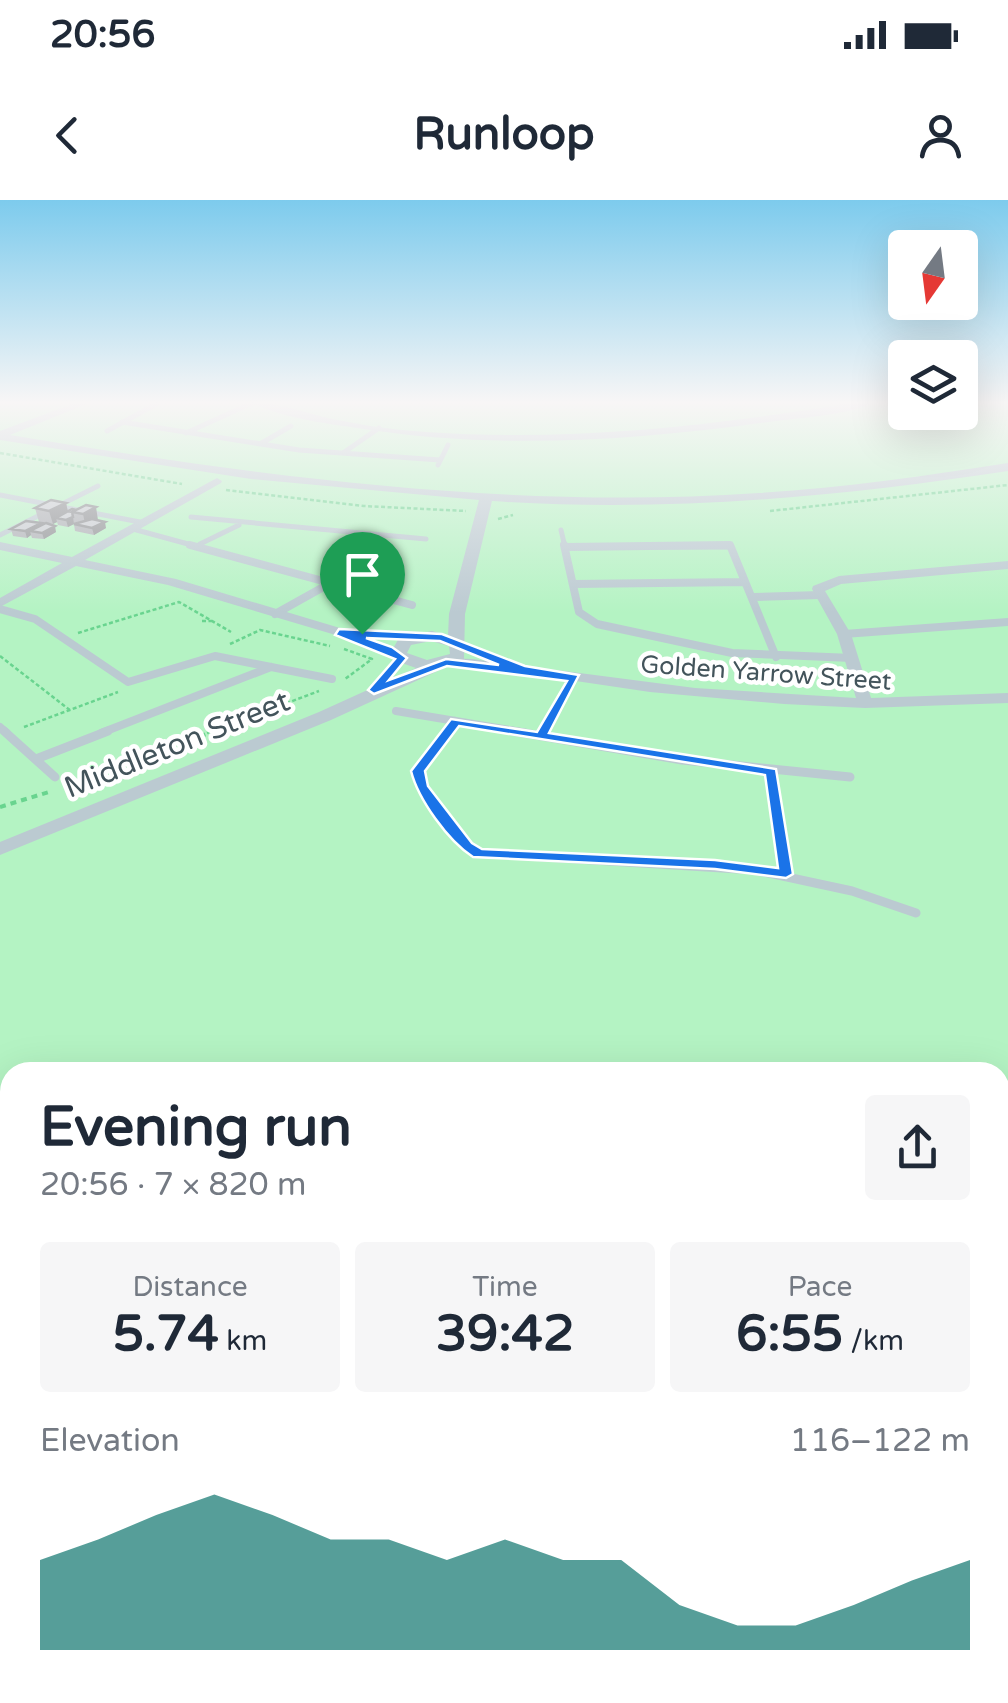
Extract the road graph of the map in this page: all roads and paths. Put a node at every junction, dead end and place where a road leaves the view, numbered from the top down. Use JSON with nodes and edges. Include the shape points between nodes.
{"nodes":[{"id":1,"x":117,"y":473,"type":"edge"},
{"id":2,"x":177,"y":473,"type":"edge"},
{"id":3,"x":225,"y":473,"type":"edge"},
{"id":4,"x":966,"y":473,"type":"edge"},
{"id":5,"x":1008,"y":476,"type":"edge"},
{"id":6,"x":216,"y":481,"type":"junction"},
{"id":7,"x":180,"y":484,"type":"dead end"},
{"id":8,"x":98,"y":486,"type":"dead end"},
{"id":9,"x":230,"y":492,"type":"dead end"},
{"id":10,"x":0,"y":495,"type":"edge"},
{"id":11,"x":484,"y":502,"type":"junction"},
{"id":12,"x":59,"y":506,"type":"junction"},
{"id":13,"x":451,"y":512,"type":"junction"},
{"id":14,"x":461,"y":512,"type":"dead end"},
{"id":15,"x":513,"y":514,"type":"dead end"},
{"id":16,"x":190,"y":517,"type":"dead end"},
{"id":17,"x":460,"y":517,"type":"dead end"},
{"id":18,"x":494,"y":520,"type":"dead end"},
{"id":19,"x":242,"y":524,"type":"junction"},
{"id":20,"x":139,"y":526,"type":"junction"},
{"id":21,"x":561,"y":530,"type":"dead end"},
{"id":22,"x":0,"y":535,"type":"edge"},
{"id":23,"x":381,"y":538,"type":"junction"},
{"id":24,"x":426,"y":539,"type":"dead end"},
{"id":25,"x":199,"y":544,"type":"junction"},
{"id":26,"x":0,"y":546,"type":"edge"},
{"id":27,"x":566,"y":547,"type":"junction"},
{"id":28,"x":75,"y":561,"type":"junction"},
{"id":29,"x":1008,"y":565,"type":"edge"},
{"id":30,"x":745,"y":582,"type":"junction"},
{"id":31,"x":573,"y":584,"type":"junction"},
{"id":32,"x":330,"y":585,"type":"junction"},
{"id":33,"x":820,"y":595,"type":"junction"},
{"id":34,"x":754,"y":597,"type":"junction"},
{"id":35,"x":412,"y":605,"type":"dead end"},
{"id":36,"x":0,"y":606,"type":"edge"},
{"id":37,"x":275,"y":614,"type":"junction"},
{"id":38,"x":457,"y":614,"type":"junction"},
{"id":39,"x":202,"y":621,"type":"dead end"},
{"id":40,"x":213,"y":621,"type":"junction"},
{"id":41,"x":1008,"y":622,"type":"edge"},
{"id":42,"x":231,"y":632,"type":"dead end"},
{"id":43,"x":339,"y":632,"type":"junction"},
{"id":44,"x":844,"y":634,"type":"junction"},
{"id":45,"x":418,"y":637,"type":"junction"},
{"id":46,"x":64,"y":638,"type":"junction"},
{"id":47,"x":458,"y":645,"type":"junction"},
{"id":48,"x":0,"y":656,"type":"edge"},
{"id":49,"x":215,"y":656,"type":"junction"},
{"id":50,"x":400,"y":656,"type":"junction"},
{"id":51,"x":776,"y":657,"type":"junction"},
{"id":52,"x":852,"y":658,"type":"junction"},
{"id":53,"x":442,"y":663,"type":"junction"},
{"id":54,"x":272,"y":666,"type":"junction"},
{"id":55,"x":523,"y":669,"type":"junction"},
{"id":56,"x":574,"y":678,"type":"junction"},
{"id":57,"x":128,"y":682,"type":"junction"},
{"id":58,"x":333,"y":683,"type":"junction"},
{"id":59,"x":374,"y":690,"type":"junction"},
{"id":60,"x":1008,"y":698,"type":"edge"},
{"id":61,"x":865,"y":703,"type":"junction"},
{"id":62,"x":71,"y":711,"type":"junction"},
{"id":63,"x":396,"y":711,"type":"dead end"},
{"id":64,"x":456,"y":722,"type":"junction"},
{"id":65,"x":3,"y":730,"type":"edge"},
{"id":66,"x":541,"y":736,"type":"junction"},
{"id":67,"x":36,"y":759,"type":"junction"},
{"id":68,"x":772,"y":772,"type":"junction"},
{"id":69,"x":55,"y":776,"type":"dead end"},
{"id":70,"x":850,"y":777,"type":"dead end"},
{"id":71,"x":0,"y":807,"type":"edge"},
{"id":72,"x":0,"y":849,"type":"edge"},
{"id":73,"x":786,"y":874,"type":"junction"},
{"id":74,"x":916,"y":914,"type":"dead end"}],
"edges":[{"from":1,"to":7,"type":"path"},
{"from":2,"to":6,"type":"street"},
{"from":3,"to":11,"type":"street"},
{"from":4,"to":11,"type":"street","via":[[751,496]]},
{"from":5,"to":11,"type":"street","via":[[726,505]]},
{"from":6,"to":11,"type":"street"},
{"from":6,"to":20,"type":"street"},
{"from":8,"to":12,"type":"lane"},
{"from":9,"to":13,"type":"path"},
{"from":10,"to":12,"type":"lane"},
{"from":11,"to":38,"type":"street"},
{"from":12,"to":20,"type":"lane"},
{"from":12,"to":22,"type":"lane"},
{"from":13,"to":14,"type":"path"},
{"from":13,"to":17,"type":"path"},
{"from":15,"to":18,"type":"path"},
{"from":16,"to":19,"type":"lane"},
{"from":19,"to":23,"type":"lane"},
{"from":19,"to":25,"type":"lane"},
{"from":20,"to":25,"type":"lane"},
{"from":20,"to":28,"type":"street"},
{"from":21,"to":27,"type":"lane"},
{"from":23,"to":24,"type":"lane"},
{"from":23,"to":32,"type":"lane","via":[[370,562]]},
{"from":25,"to":32,"type":"lane"},
{"from":26,"to":28,"type":"street"},
{"from":27,"to":30,"type":"lane","via":[[730,545]]},
{"from":27,"to":31,"type":"lane"},
{"from":28,"to":36,"type":"street"},
{"from":28,"to":37,"type":"street"},
{"from":29,"to":33,"type":"street","via":[[839,580],[818,589]]},
{"from":30,"to":31,"type":"lane"},
{"from":30,"to":34,"type":"lane"},
{"from":31,"to":51,"type":"lane","via":[[579,612],[597,624]]},
{"from":32,"to":35,"type":"lane"},
{"from":32,"to":37,"type":"lane"},
{"from":33,"to":34,"type":"lane"},
{"from":33,"to":44,"type":"street"},
{"from":34,"to":51,"type":"lane"},
{"from":36,"to":46,"type":"lane","via":[[36,618]]},
{"from":37,"to":43,"type":"street"},
{"from":38,"to":45,"type":"street"},
{"from":38,"to":47,"type":"street"},
{"from":39,"to":40,"type":"path"},
{"from":40,"to":42,"type":"path"},
{"from":40,"to":46,"type":"path","via":[[175,602]]},
{"from":41,"to":44,"type":"lane"},
{"from":43,"to":45,"type":"street"},
{"from":43,"to":50,"type":"street"},
{"from":44,"to":52,"type":"street"},
{"from":45,"to":47,"type":"street"},
{"from":45,"to":50,"type":"street","name":"Middleton Street","via":[[400,645]]},
{"from":46,"to":57,"type":"lane"},
{"from":47,"to":53,"type":"street","via":[[458,656]]},
{"from":47,"to":55,"type":"street","name":"Golden Yarrow Street"},
{"from":48,"to":62,"type":"path"},
{"from":49,"to":54,"type":"lane"},
{"from":49,"to":57,"type":"lane"},
{"from":49,"to":58,"type":"path","via":[[255,630],[372,656]]},
{"from":50,"to":53,"type":"street"},
{"from":50,"to":59,"type":"street","name":"Middleton Street"},
{"from":51,"to":52,"type":"lane"},
{"from":52,"to":61,"type":"street"},
{"from":53,"to":55,"type":"street","name":"Golden Yarrow Street"},
{"from":53,"to":59,"type":"street","name":"Middleton Street"},
{"from":54,"to":58,"type":"lane"},
{"from":54,"to":67,"type":"lane"},
{"from":55,"to":56,"type":"street","name":"Golden Yarrow Street"},
{"from":56,"to":61,"type":"street","name":"Golden Yarrow Street","via":[[724,696]]},
{"from":56,"to":66,"type":"lane"},
{"from":57,"to":62,"type":"path","via":[[122,691]]},
{"from":58,"to":71,"type":"path"},
{"from":59,"to":72,"type":"street","name":"Middleton Street"},
{"from":60,"to":61,"type":"street","name":"Golden Yarrow Street"},
{"from":62,"to":65,"type":"path"},
{"from":63,"to":64,"type":"lane"},
{"from":64,"to":66,"type":"lane"},
{"from":64,"to":73,"type":"lane","via":[[422,763],[418,778],[478,854],[715,864]]},
{"from":65,"to":67,"type":"lane"},
{"from":66,"to":68,"type":"lane"},
{"from":67,"to":69,"type":"lane"},
{"from":68,"to":70,"type":"lane"},
{"from":68,"to":73,"type":"lane"},
{"from":73,"to":74,"type":"lane"}]}
